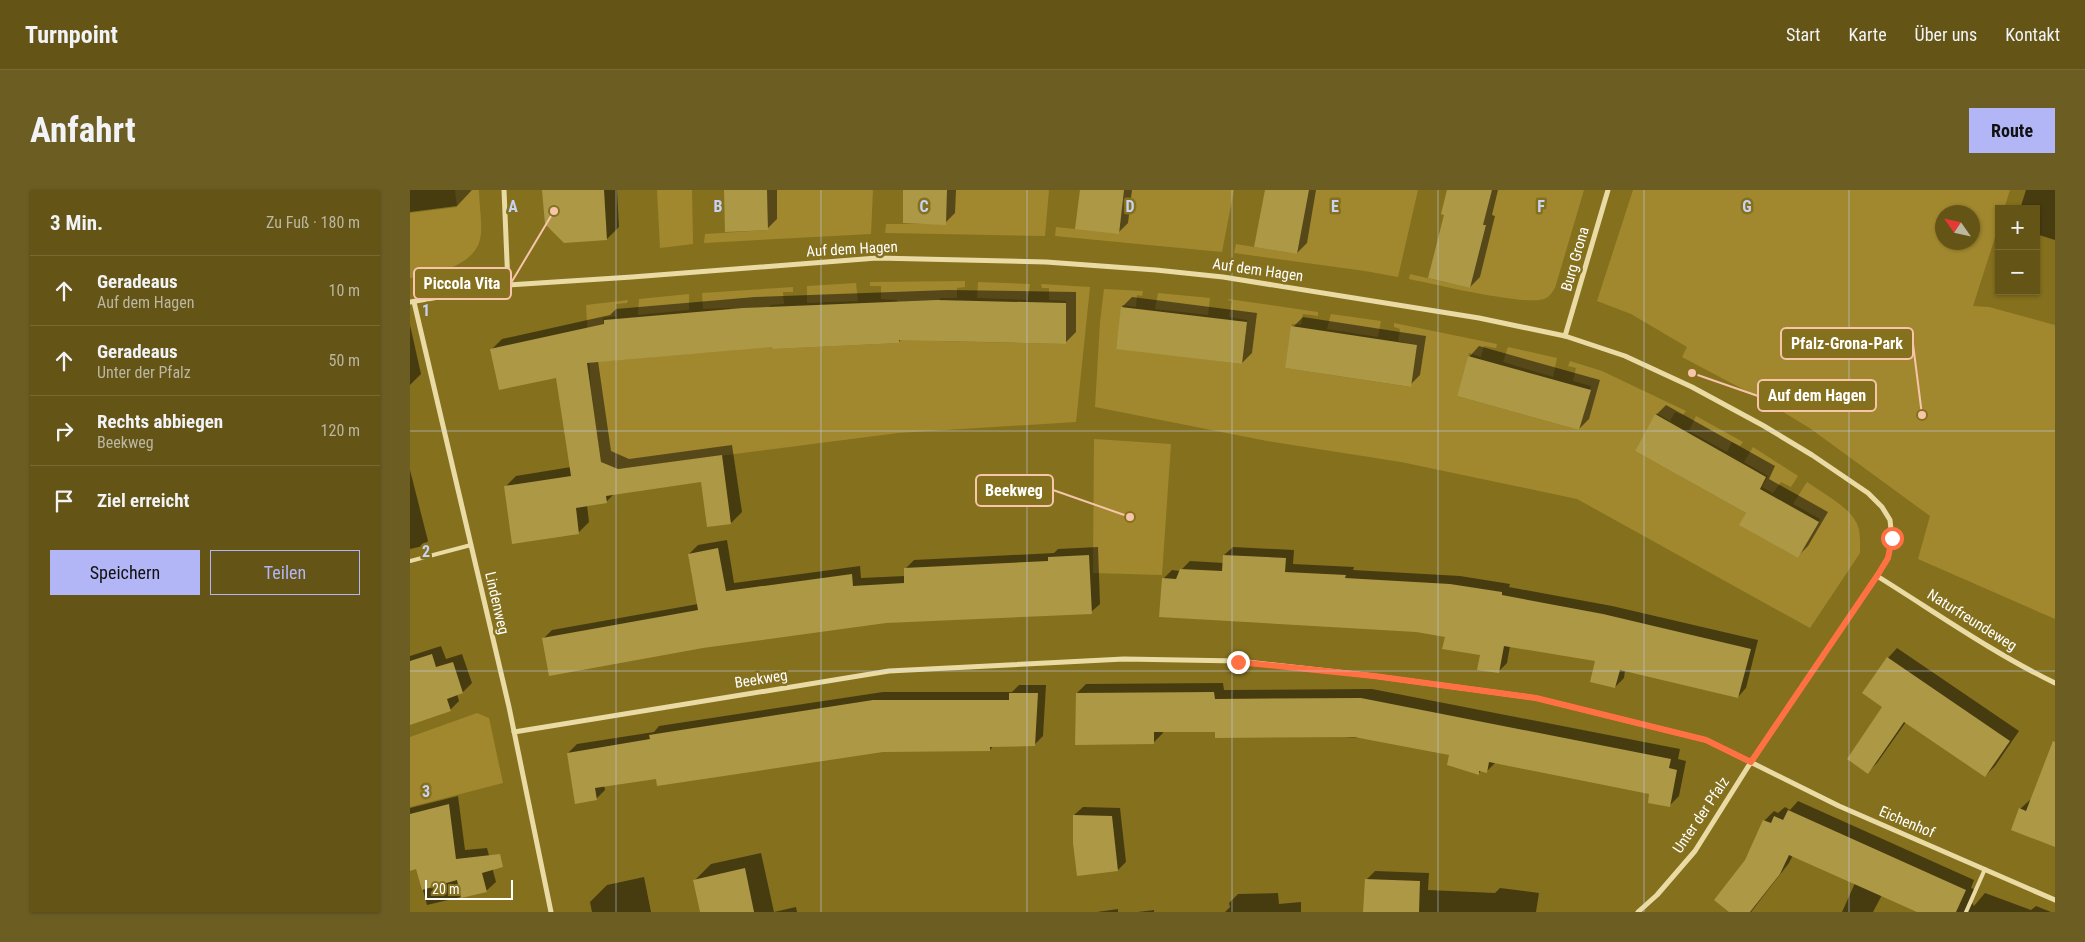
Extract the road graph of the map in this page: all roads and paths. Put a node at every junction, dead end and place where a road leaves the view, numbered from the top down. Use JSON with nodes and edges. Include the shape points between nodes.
{"nodes":[{"id":1,"x":504,"y":190,"type":"edge"},
{"id":2,"x":1608,"y":190,"type":"edge"},
{"id":3,"x":508,"y":285,"type":"junction"},
{"id":4,"x":412,"y":302,"type":"edge"},
{"id":5,"x":1565,"y":336,"type":"junction"},
{"id":6,"x":471,"y":545,"type":"junction"},
{"id":7,"x":410,"y":561,"type":"edge"},
{"id":8,"x":1877,"y":576,"type":"junction"},
{"id":9,"x":2055,"y":683,"type":"edge"},
{"id":10,"x":514,"y":732,"type":"junction"},
{"id":11,"x":1751,"y":762,"type":"junction"},
{"id":12,"x":1985,"y":869,"type":"junction"},
{"id":13,"x":2055,"y":900,"type":"edge"},
{"id":14,"x":551,"y":912,"type":"edge"},
{"id":15,"x":1638,"y":912,"type":"edge"},
{"id":16,"x":1966,"y":912,"type":"edge"}],
"edges":[{"from":1,"to":3,"type":"street"},
{"from":2,"to":5,"type":"street","name":"Burg Grona"},
{"from":3,"to":4,"type":"street","name":"Auf dem Hagen"},
{"from":3,"to":5,"type":"street","name":"Auf dem Hagen","via":[[877,258],[1046,262],[1223,277],[1479,318]]},
{"from":4,"to":6,"type":"street","name":"Lindenweg"},
{"from":5,"to":8,"type":"street","name":"Auf dem Hagen","via":[[1625,356],[1692,387],[1780,436],[1868,493],[1890,520],[1892,538],[1888,558]]},
{"from":6,"to":7,"type":"lane"},
{"from":6,"to":10,"type":"street","name":"Lindenweg"},
{"from":8,"to":9,"type":"street","name":"Naturfreundeweg","via":[[2035,674]]},
{"from":8,"to":11,"type":"street","name":"Unter der Pfalz"},
{"from":10,"to":11,"type":"street","name":"Beekweg","via":[[888,671],[1124,659],[1228,661],[1374,676],[1536,698],[1706,740]]},
{"from":10,"to":14,"type":"street","name":"Lindenweg"},
{"from":11,"to":12,"type":"street","name":"Eichenhof","via":[[1838,806]]},
{"from":11,"to":15,"type":"street","name":"Unter der Pfalz","via":[[1694,851]]},
{"from":12,"to":13,"type":"street","name":"Eichenhof"},
{"from":12,"to":16,"type":"lane"}]}
